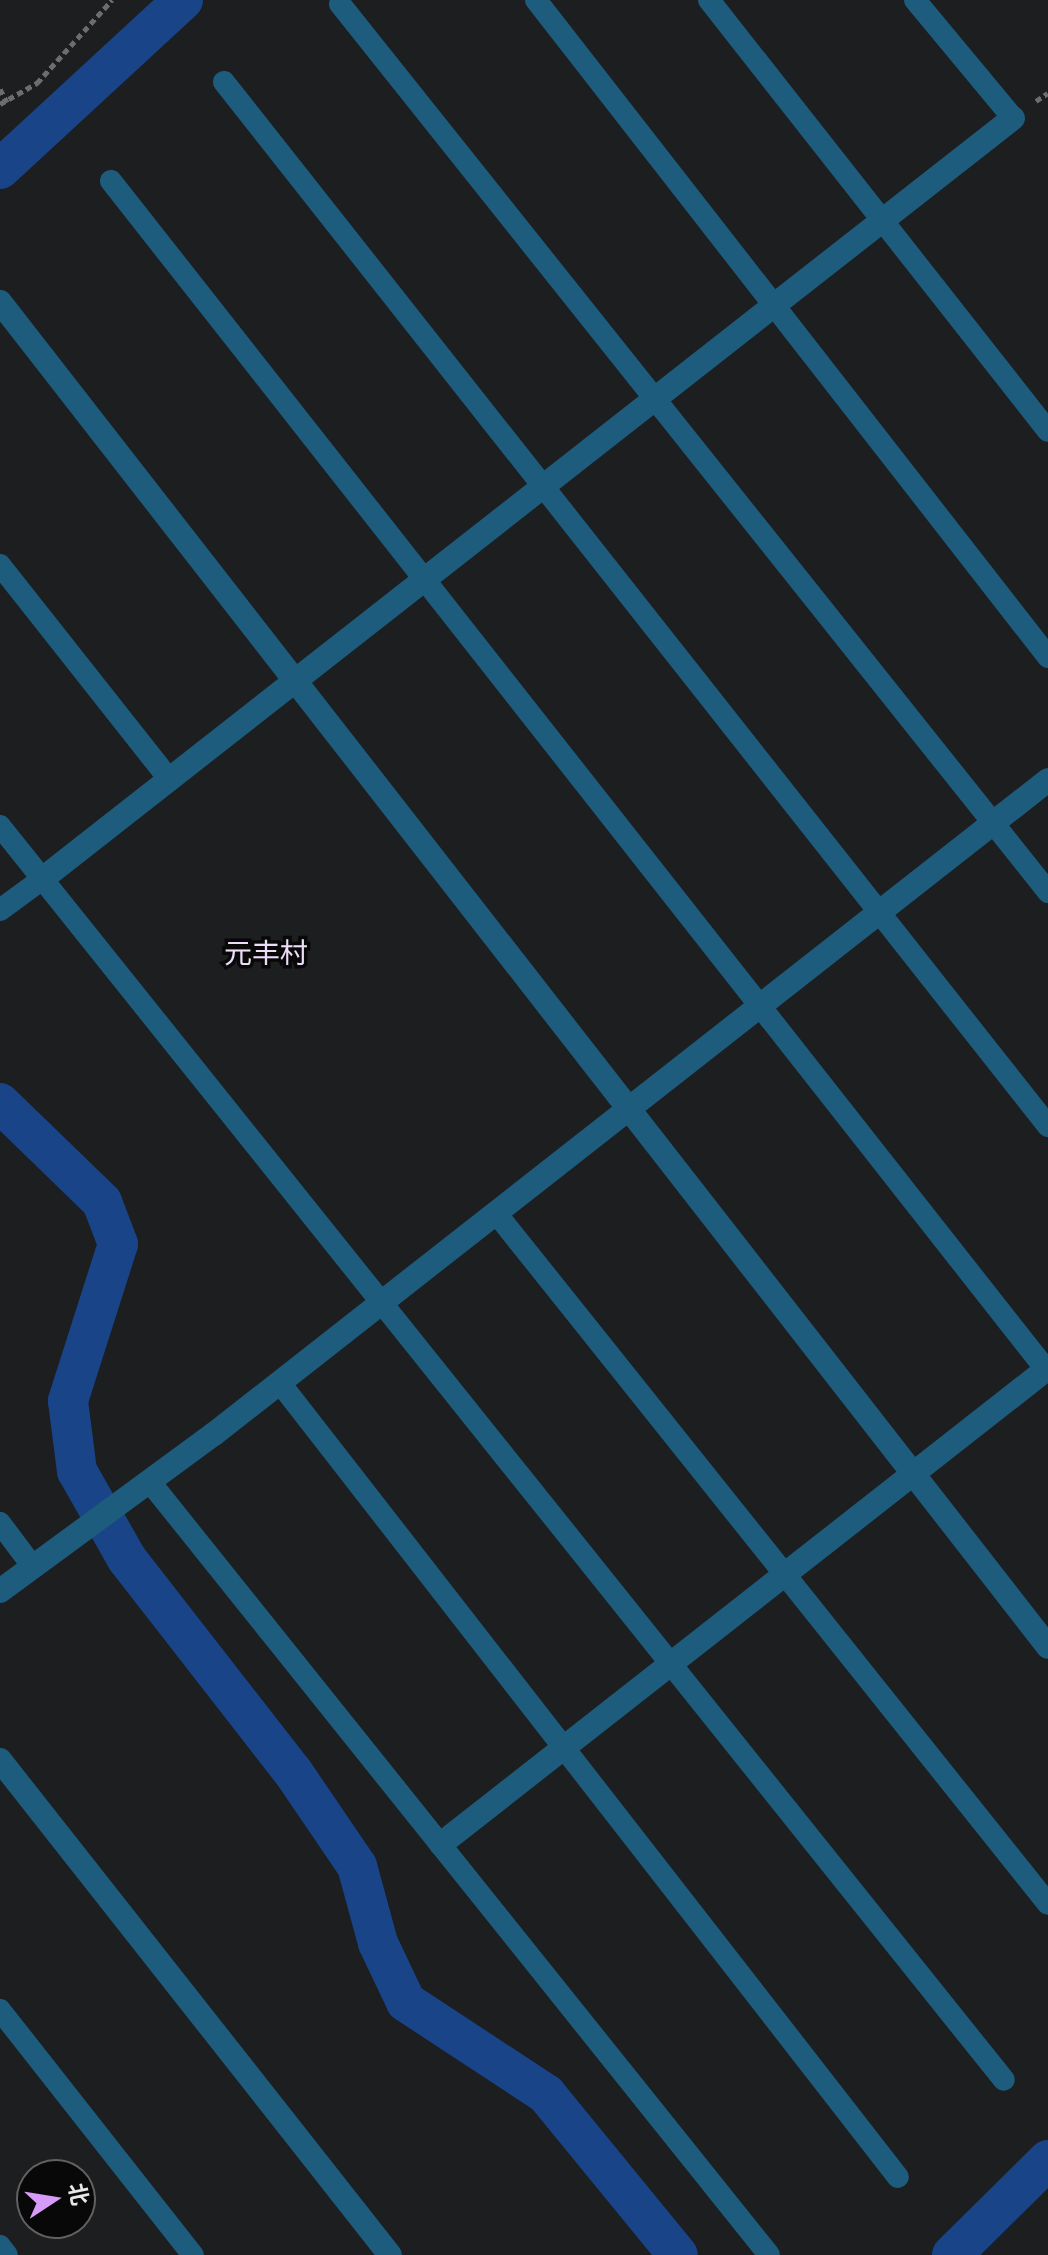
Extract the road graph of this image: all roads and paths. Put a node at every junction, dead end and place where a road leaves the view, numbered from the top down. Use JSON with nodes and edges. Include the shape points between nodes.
{"nodes":[{"id":1,"x":112,"y":0,"type":"edge"},
{"id":2,"x":536,"y":0,"type":"edge"},
{"id":3,"x":709,"y":0,"type":"edge"},
{"id":4,"x":915,"y":0,"type":"edge"},
{"id":5,"x":340,"y":4,"type":"dead end"},
{"id":6,"x":224,"y":82,"type":"dead end"},
{"id":7,"x":0,"y":89,"type":"edge"},
{"id":8,"x":3,"y":103,"type":"edge"},
{"id":9,"x":1013,"y":118,"type":"joint"},
{"id":10,"x":111,"y":181,"type":"dead end"},
{"id":11,"x":882,"y":220,"type":"junction"},
{"id":12,"x":0,"y":302,"type":"edge"},
{"id":13,"x":774,"y":306,"type":"junction"},
{"id":14,"x":654,"y":399,"type":"junction"},
{"id":15,"x":1048,"y":431,"type":"edge"},
{"id":16,"x":543,"y":486,"type":"junction"},
{"id":17,"x":0,"y":565,"type":"edge"},
{"id":18,"x":425,"y":579,"type":"junction"},
{"id":19,"x":1048,"y":657,"type":"edge"},
{"id":20,"x":294,"y":682,"type":"junction"},
{"id":21,"x":170,"y":780,"type":"junction"},
{"id":22,"x":1048,"y":780,"type":"edge"},
{"id":23,"x":993,"y":823,"type":"junction"},
{"id":24,"x":0,"y":826,"type":"edge"},
{"id":25,"x":41,"y":880,"type":"junction"},
{"id":26,"x":1048,"y":892,"type":"edge"},
{"id":27,"x":0,"y":910,"type":"edge"},
{"id":28,"x":879,"y":912,"type":"junction"},
{"id":29,"x":760,"y":1006,"type":"junction"},
{"id":30,"x":628,"y":1110,"type":"junction"},
{"id":31,"x":1048,"y":1126,"type":"edge"},
{"id":32,"x":496,"y":1213,"type":"junction"},
{"id":33,"x":381,"y":1303,"type":"junction"},
{"id":34,"x":1047,"y":1370,"type":"edge"},
{"id":35,"x":280,"y":1383,"type":"junction"},
{"id":36,"x":913,"y":1474,"type":"junction"},
{"id":37,"x":150,"y":1482,"type":"junction"},
{"id":38,"x":0,"y":1523,"type":"edge"},
{"id":39,"x":33,"y":1567,"type":"junction"},
{"id":40,"x":785,"y":1574,"type":"junction"},
{"id":41,"x":0,"y":1591,"type":"edge"},
{"id":42,"x":1048,"y":1647,"type":"edge"},
{"id":43,"x":670,"y":1664,"type":"junction"},
{"id":44,"x":563,"y":1748,"type":"junction"},
{"id":45,"x":0,"y":1760,"type":"edge"},
{"id":46,"x":441,"y":1844,"type":"junction"},
{"id":47,"x":1048,"y":1904,"type":"edge"},
{"id":48,"x":0,"y":2010,"type":"edge"},
{"id":49,"x":1004,"y":2080,"type":"dead end"},
{"id":50,"x":898,"y":2177,"type":"dead end"},
{"id":51,"x":0,"y":2246,"type":"edge"},
{"id":52,"x":7,"y":2255,"type":"edge"},
{"id":53,"x":193,"y":2255,"type":"edge"},
{"id":54,"x":390,"y":2255,"type":"edge"},
{"id":55,"x":769,"y":2255,"type":"edge"}],
"edges":[{"from":1,"to":8,"type":"path","via":[[37,83]]},
{"from":2,"to":13,"type":"lane"},
{"from":3,"to":11,"type":"lane"},
{"from":4,"to":9,"type":"lane"},
{"from":5,"to":14,"type":"lane"},
{"from":6,"to":16,"type":"lane"},
{"from":7,"to":8,"type":"path"},
{"from":9,"to":11,"type":"street"},
{"from":10,"to":18,"type":"lane"},
{"from":11,"to":13,"type":"street"},
{"from":11,"to":15,"type":"lane"},
{"from":12,"to":20,"type":"street"},
{"from":13,"to":14,"type":"street"},
{"from":13,"to":19,"type":"lane"},
{"from":14,"to":16,"type":"street"},
{"from":14,"to":23,"type":"lane"},
{"from":16,"to":18,"type":"street"},
{"from":16,"to":28,"type":"lane"},
{"from":17,"to":21,"type":"lane"},
{"from":18,"to":20,"type":"street"},
{"from":18,"to":29,"type":"lane"},
{"from":20,"to":21,"type":"street"},
{"from":20,"to":30,"type":"street"},
{"from":21,"to":25,"type":"street"},
{"from":22,"to":23,"type":"street"},
{"from":23,"to":26,"type":"lane"},
{"from":23,"to":28,"type":"street"},
{"from":24,"to":25,"type":"lane"},
{"from":25,"to":27,"type":"lane"},
{"from":25,"to":33,"type":"lane"},
{"from":28,"to":29,"type":"street"},
{"from":28,"to":31,"type":"lane"},
{"from":29,"to":30,"type":"street"},
{"from":29,"to":34,"type":"lane"},
{"from":30,"to":32,"type":"street"},
{"from":30,"to":36,"type":"street"},
{"from":32,"to":33,"type":"street"},
{"from":32,"to":40,"type":"lane"},
{"from":33,"to":35,"type":"street"},
{"from":33,"to":43,"type":"lane"},
{"from":34,"to":36,"type":"street"},
{"from":35,"to":37,"type":"street"},
{"from":35,"to":44,"type":"lane"},
{"from":36,"to":40,"type":"street"},
{"from":36,"to":42,"type":"street"},
{"from":37,"to":39,"type":"street"},
{"from":37,"to":46,"type":"lane"},
{"from":38,"to":39,"type":"lane"},
{"from":39,"to":41,"type":"street"},
{"from":40,"to":43,"type":"street"},
{"from":40,"to":47,"type":"lane"},
{"from":43,"to":44,"type":"street"},
{"from":43,"to":49,"type":"lane"},
{"from":44,"to":46,"type":"street"},
{"from":44,"to":50,"type":"lane"},
{"from":45,"to":54,"type":"street"},
{"from":46,"to":55,"type":"lane"},
{"from":48,"to":53,"type":"lane"},
{"from":51,"to":52,"type":"lane"}]}
